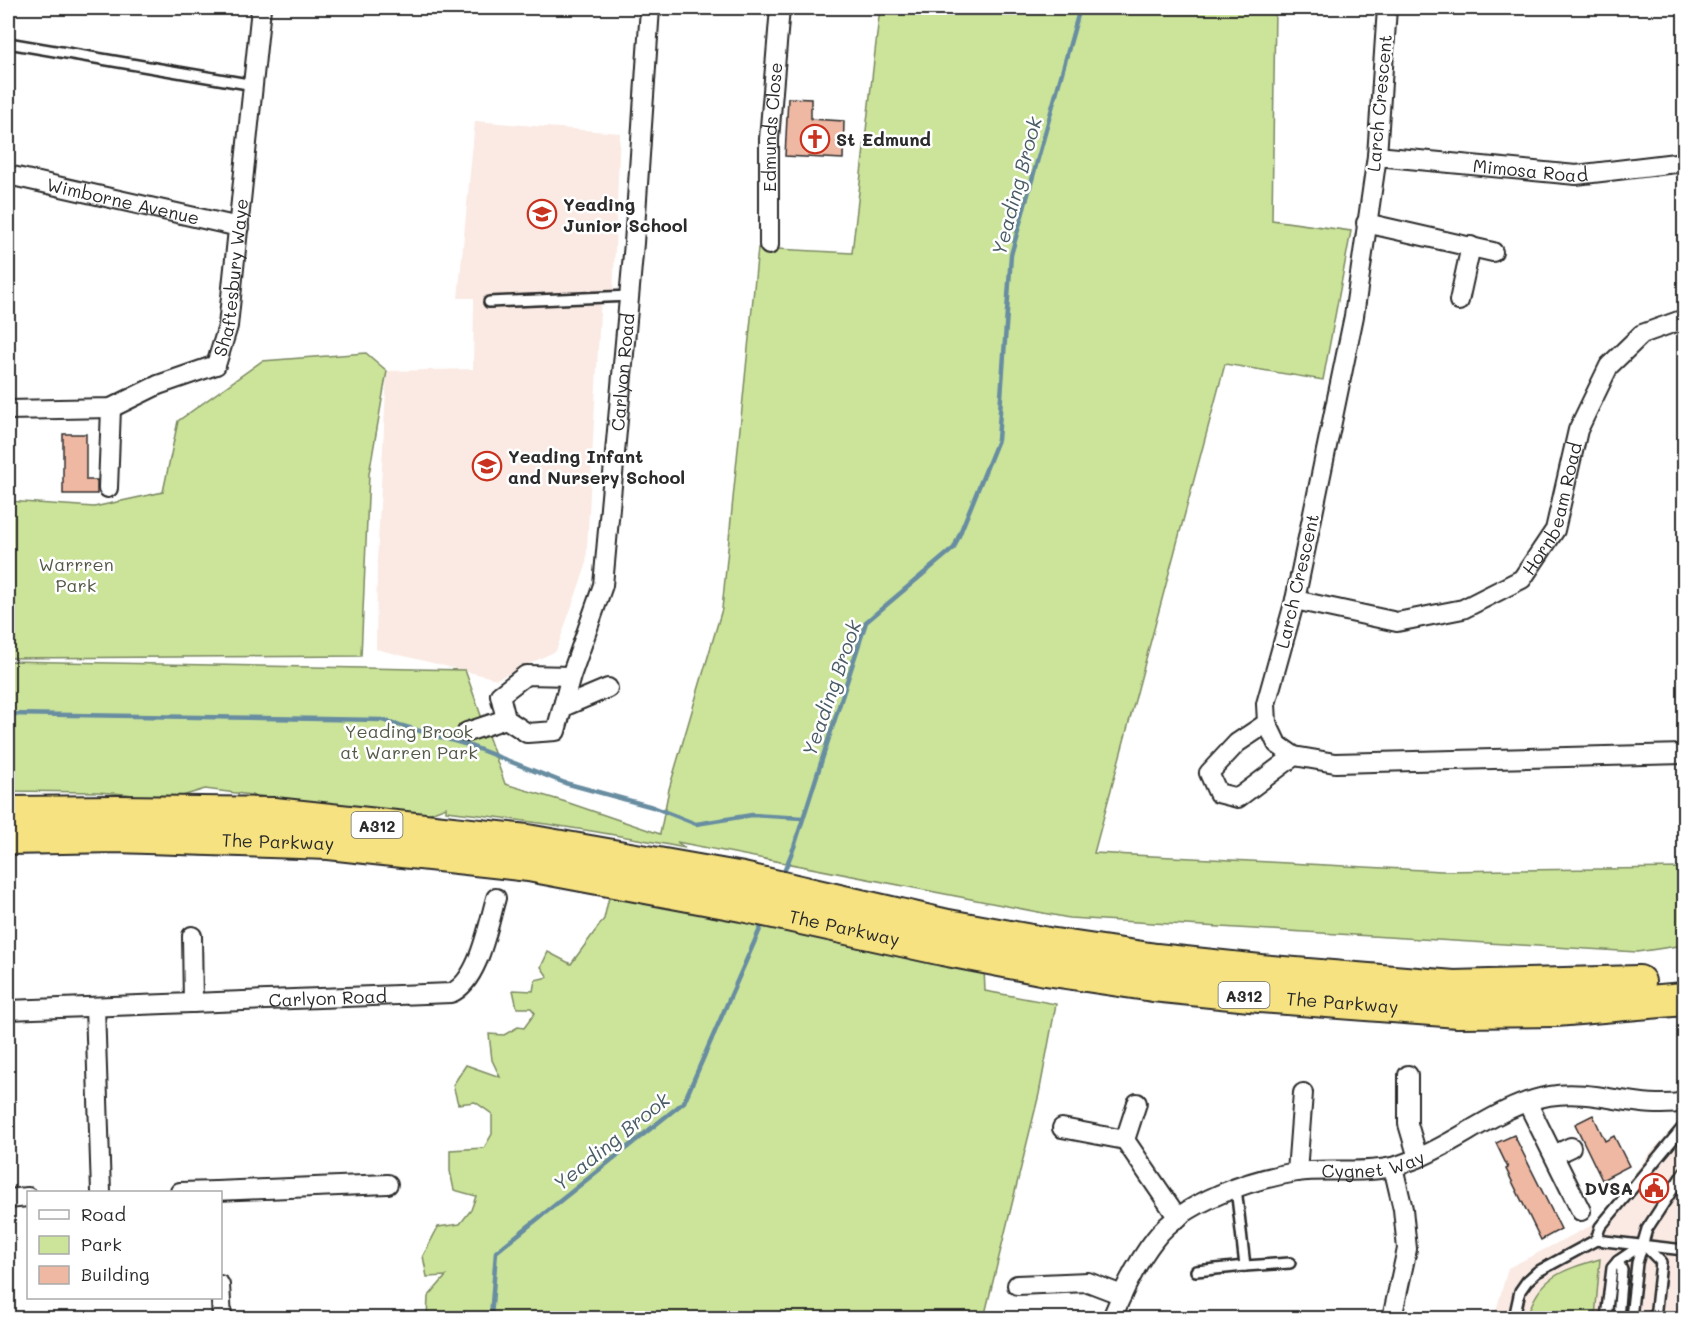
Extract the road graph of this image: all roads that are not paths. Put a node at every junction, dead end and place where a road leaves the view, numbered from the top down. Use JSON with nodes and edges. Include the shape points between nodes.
{"nodes":[{"id":1,"x":261,"y":8,"type":"edge"},
{"id":2,"x":650,"y":8,"type":"edge"},
{"id":3,"x":780,"y":8,"type":"edge"},
{"id":4,"x":1387,"y":8,"type":"edge"},
{"id":5,"x":8,"y":43,"type":"edge"},
{"id":6,"x":254,"y":85,"type":"junction"},
{"id":7,"x":1377,"y":156,"type":"junction"},
{"id":8,"x":1684,"y":162,"type":"edge"},
{"id":9,"x":8,"y":175,"type":"edge"},
{"id":10,"x":1366,"y":224,"type":"junction"},
{"id":11,"x":238,"y":227,"type":"junction"},
{"id":12,"x":769,"y":245,"type":"dead end"},
{"id":13,"x":1471,"y":246,"type":"junction"},
{"id":14,"x":1493,"y":252,"type":"dead end"},
{"id":15,"x":630,"y":296,"type":"junction"},
{"id":16,"x":1459,"y":301,"type":"dead end"},
{"id":17,"x":489,"y":302,"type":"dead end"},
{"id":18,"x":1684,"y":319,"type":"edge"},
{"id":19,"x":111,"y":408,"type":"junction"},
{"id":20,"x":8,"y":410,"type":"edge"},
{"id":21,"x":108,"y":488,"type":"dead end"},
{"id":22,"x":1294,"y":600,"type":"junction"},
{"id":23,"x":571,"y":676,"type":"junction"},
{"id":24,"x":608,"y":688,"type":"dead end"},
{"id":25,"x":563,"y":707,"type":"junction"},
{"id":26,"x":506,"y":719,"type":"junction"},
{"id":27,"x":1267,"y":723,"type":"junction"},
{"id":28,"x":467,"y":732,"type":"dead end"},
{"id":29,"x":1684,"y":754,"type":"edge"},
{"id":30,"x":1294,"y":756,"type":"junction"},
{"id":31,"x":8,"y":803,"type":"edge"},
{"id":32,"x":8,"y":813,"type":"edge"},
{"id":33,"x":116,"y":824,"type":"junction"},
{"id":34,"x":8,"y":838,"type":"edge"},
{"id":35,"x":8,"y":854,"type":"edge"},
{"id":36,"x":496,"y":898,"type":"dead end"},
{"id":37,"x":809,"y":906,"type":"junction"},
{"id":38,"x":192,"y":936,"type":"dead end"},
{"id":39,"x":1684,"y":979,"type":"edge"},
{"id":40,"x":1684,"y":999,"type":"edge"},
{"id":41,"x":193,"y":1003,"type":"junction"},
{"id":42,"x":95,"y":1007,"type":"junction"},
{"id":43,"x":8,"y":1010,"type":"edge"},
{"id":44,"x":1408,"y":1075,"type":"dead end"},
{"id":45,"x":1303,"y":1093,"type":"dead end"},
{"id":46,"x":1527,"y":1102,"type":"junction"},
{"id":47,"x":1684,"y":1102,"type":"edge"},
{"id":48,"x":1137,"y":1103,"type":"dead end"},
{"id":49,"x":1684,"y":1126,"type":"edge"},
{"id":50,"x":1062,"y":1128,"type":"dead end"},
{"id":51,"x":1125,"y":1140,"type":"junction"},
{"id":52,"x":1571,"y":1147,"type":"dead end"},
{"id":53,"x":1554,"y":1155,"type":"junction"},
{"id":54,"x":1418,"y":1158,"type":"junction"},
{"id":55,"x":1392,"y":1167,"type":"junction"},
{"id":56,"x":1298,"y":1172,"type":"junction"},
{"id":57,"x":1684,"y":1172,"type":"edge"},
{"id":58,"x":388,"y":1185,"type":"dead end"},
{"id":59,"x":1236,"y":1188,"type":"junction"},
{"id":60,"x":101,"y":1191,"type":"edge"},
{"id":61,"x":222,"y":1192,"type":"edge"},
{"id":62,"x":27,"y":1197,"type":"edge"},
{"id":63,"x":8,"y":1199,"type":"edge"},
{"id":64,"x":1581,"y":1211,"type":"dead end"},
{"id":65,"x":1178,"y":1218,"type":"junction"},
{"id":66,"x":1596,"y":1240,"type":"junction"},
{"id":67,"x":1643,"y":1244,"type":"junction"},
{"id":68,"x":1684,"y":1250,"type":"edge"},
{"id":69,"x":1618,"y":1261,"type":"junction"},
{"id":70,"x":1290,"y":1263,"type":"dead end"},
{"id":71,"x":1245,"y":1266,"type":"junction"},
{"id":72,"x":1196,"y":1271,"type":"dead end"},
{"id":73,"x":1017,"y":1285,"type":"dead end"},
{"id":74,"x":1122,"y":1295,"type":"junction"},
{"id":75,"x":221,"y":1299,"type":"edge"},
{"id":76,"x":222,"y":1318,"type":"edge"},
{"id":77,"x":1112,"y":1318,"type":"edge"},
{"id":78,"x":1392,"y":1318,"type":"edge"},
{"id":79,"x":1514,"y":1318,"type":"edge"},
{"id":80,"x":1606,"y":1318,"type":"edge"},
{"id":81,"x":1617,"y":1318,"type":"edge"},
{"id":82,"x":1631,"y":1318,"type":"edge"},
{"id":83,"x":1655,"y":1318,"type":"edge"}],
"edges":[{"from":1,"to":6,"type":"street","name":"Shaftesbury Waye"},
{"from":2,"to":15,"type":"street","name":"Carlyon Road"},
{"from":3,"to":12,"type":"street","name":"Edmunds Close","via":[[769,139]]},
{"from":4,"to":7,"type":"street","name":"Larch Crescent"},
{"from":5,"to":6,"type":"lane"},
{"from":6,"to":11,"type":"street","name":"Shaftesbury Waye"},
{"from":7,"to":8,"type":"street","name":"Mimosa Road","via":[[1576,175]]},
{"from":7,"to":10,"type":"street","name":"Larch Crescent"},
{"from":9,"to":11,"type":"street","name":"Wimborne Avenue"},
{"from":10,"to":13,"type":"street"},
{"from":10,"to":22,"type":"street","name":"Larch Crescent","via":[[1354,316]]},
{"from":11,"to":19,"type":"street","name":"Shaftesbury Waye","via":[[228,326],[216,365]]},
{"from":13,"to":14,"type":"street"},
{"from":13,"to":16,"type":"street"},
{"from":15,"to":17,"type":"lane"},
{"from":15,"to":23,"type":"street","name":"Carlyon Road","via":[[603,585]]},
{"from":18,"to":22,"type":"street","name":"Hornbeam Road","via":[[1642,334],[1609,366],[1578,430],[1555,530],[1522,579],[1463,609],[1397,622]]},
{"from":19,"to":20,"type":"street","name":"Shaftesbury Waye"},
{"from":19,"to":21,"type":"street"},
{"from":22,"to":27,"type":"street","name":"Larch Crescent","via":[[1266,704]]},
{"from":23,"to":25,"type":"street","name":"Carlyon Road"},
{"from":23,"to":26,"type":"street","via":[[526,675],[500,695]]},
{"from":24,"to":25,"type":"street"},
{"from":25,"to":26,"type":"street","name":"Carlyon Road","via":[[556,731],[527,733]]},
{"from":26,"to":28,"type":"street"},
{"from":27,"to":30,"type":"street","via":[[1277,744]]},
{"from":27,"to":30,"type":"street","via":[[1237,743],[1209,773],[1218,793],[1238,798]]},
{"from":29,"to":30,"type":"street","via":[[1335,763]]},
{"from":31,"to":33,"type":"highway","number":"A312"},
{"from":32,"to":33,"type":"highway","name":"The Parkway","number":"A312"},
{"from":33,"to":34,"type":"highway","name":"The Parkway","number":"A312"},
{"from":33,"to":35,"type":"highway","number":"A312"},
{"from":33,"to":37,"type":"highway","name":"The Parkway","number":"A312","via":[[529,865],[743,892]]},
{"from":36,"to":41,"type":"street","name":"Carlyon Road","via":[[472,973],[462,987],[451,993]]},
{"from":37,"to":39,"type":"highway","name":"The Parkway","number":"A312","via":[[1156,960],[1260,971],[1454,987]]},
{"from":37,"to":40,"type":"highway","name":"The Parkway","number":"A312","via":[[943,949],[1153,985],[1458,1011],[1556,1010]]},
{"from":38,"to":41,"type":"street"},
{"from":41,"to":42,"type":"street","name":"Carlyon Road"},
{"from":42,"to":43,"type":"street","name":"Carlyon Road"},
{"from":42,"to":60,"type":"street"},
{"from":44,"to":54,"type":"street","via":[[1407,1124]]},
{"from":45,"to":56,"type":"street"},
{"from":46,"to":47,"type":"street","name":"Cygnet Way","via":[[1572,1093],[1660,1105]]},
{"from":46,"to":53,"type":"street"},
{"from":46,"to":54,"type":"street","name":"Cygnet Way"},
{"from":48,"to":51,"type":"street"},
{"from":49,"to":66,"type":"lane","via":[[1600,1227]]},
{"from":50,"to":51,"type":"street"},
{"from":51,"to":65,"type":"street"},
{"from":52,"to":53,"type":"street"},
{"from":53,"to":64,"type":"street"},
{"from":54,"to":55,"type":"street","name":"Cygnet Way"},
{"from":55,"to":56,"type":"street","name":"Cygnet Way"},
{"from":55,"to":78,"type":"street","via":[[1403,1209],[1407,1249]]},
{"from":56,"to":59,"type":"street","name":"Cygnet Way"},
{"from":57,"to":67,"type":"lane","via":[[1647,1229]]},
{"from":58,"to":61,"type":"street"},
{"from":59,"to":65,"type":"street","name":"Cygnet Way","via":[[1211,1197]]},
{"from":59,"to":71,"type":"lane"},
{"from":62,"to":63,"type":"street"},
{"from":65,"to":74,"type":"street","name":"Cygnet Way","via":[[1156,1237]]},
{"from":66,"to":67,"type":"lane"},
{"from":66,"to":79,"type":"lane","via":[[1527,1281],[1520,1291]]},
{"from":67,"to":68,"type":"lane"},
{"from":67,"to":69,"type":"lane"},
{"from":67,"to":82,"type":"lane"},
{"from":67,"to":83,"type":"lane","via":[[1661,1262]]},
{"from":69,"to":80,"type":"lane","via":[[1612,1268]]},
{"from":69,"to":81,"type":"lane","via":[[1622,1270]]},
{"from":70,"to":71,"type":"lane"},
{"from":71,"to":72,"type":"lane"},
{"from":73,"to":74,"type":"street","via":[[1088,1282]]},
{"from":74,"to":77,"type":"street","name":"Cygnet Way"},
{"from":75,"to":76,"type":"street"}]}
